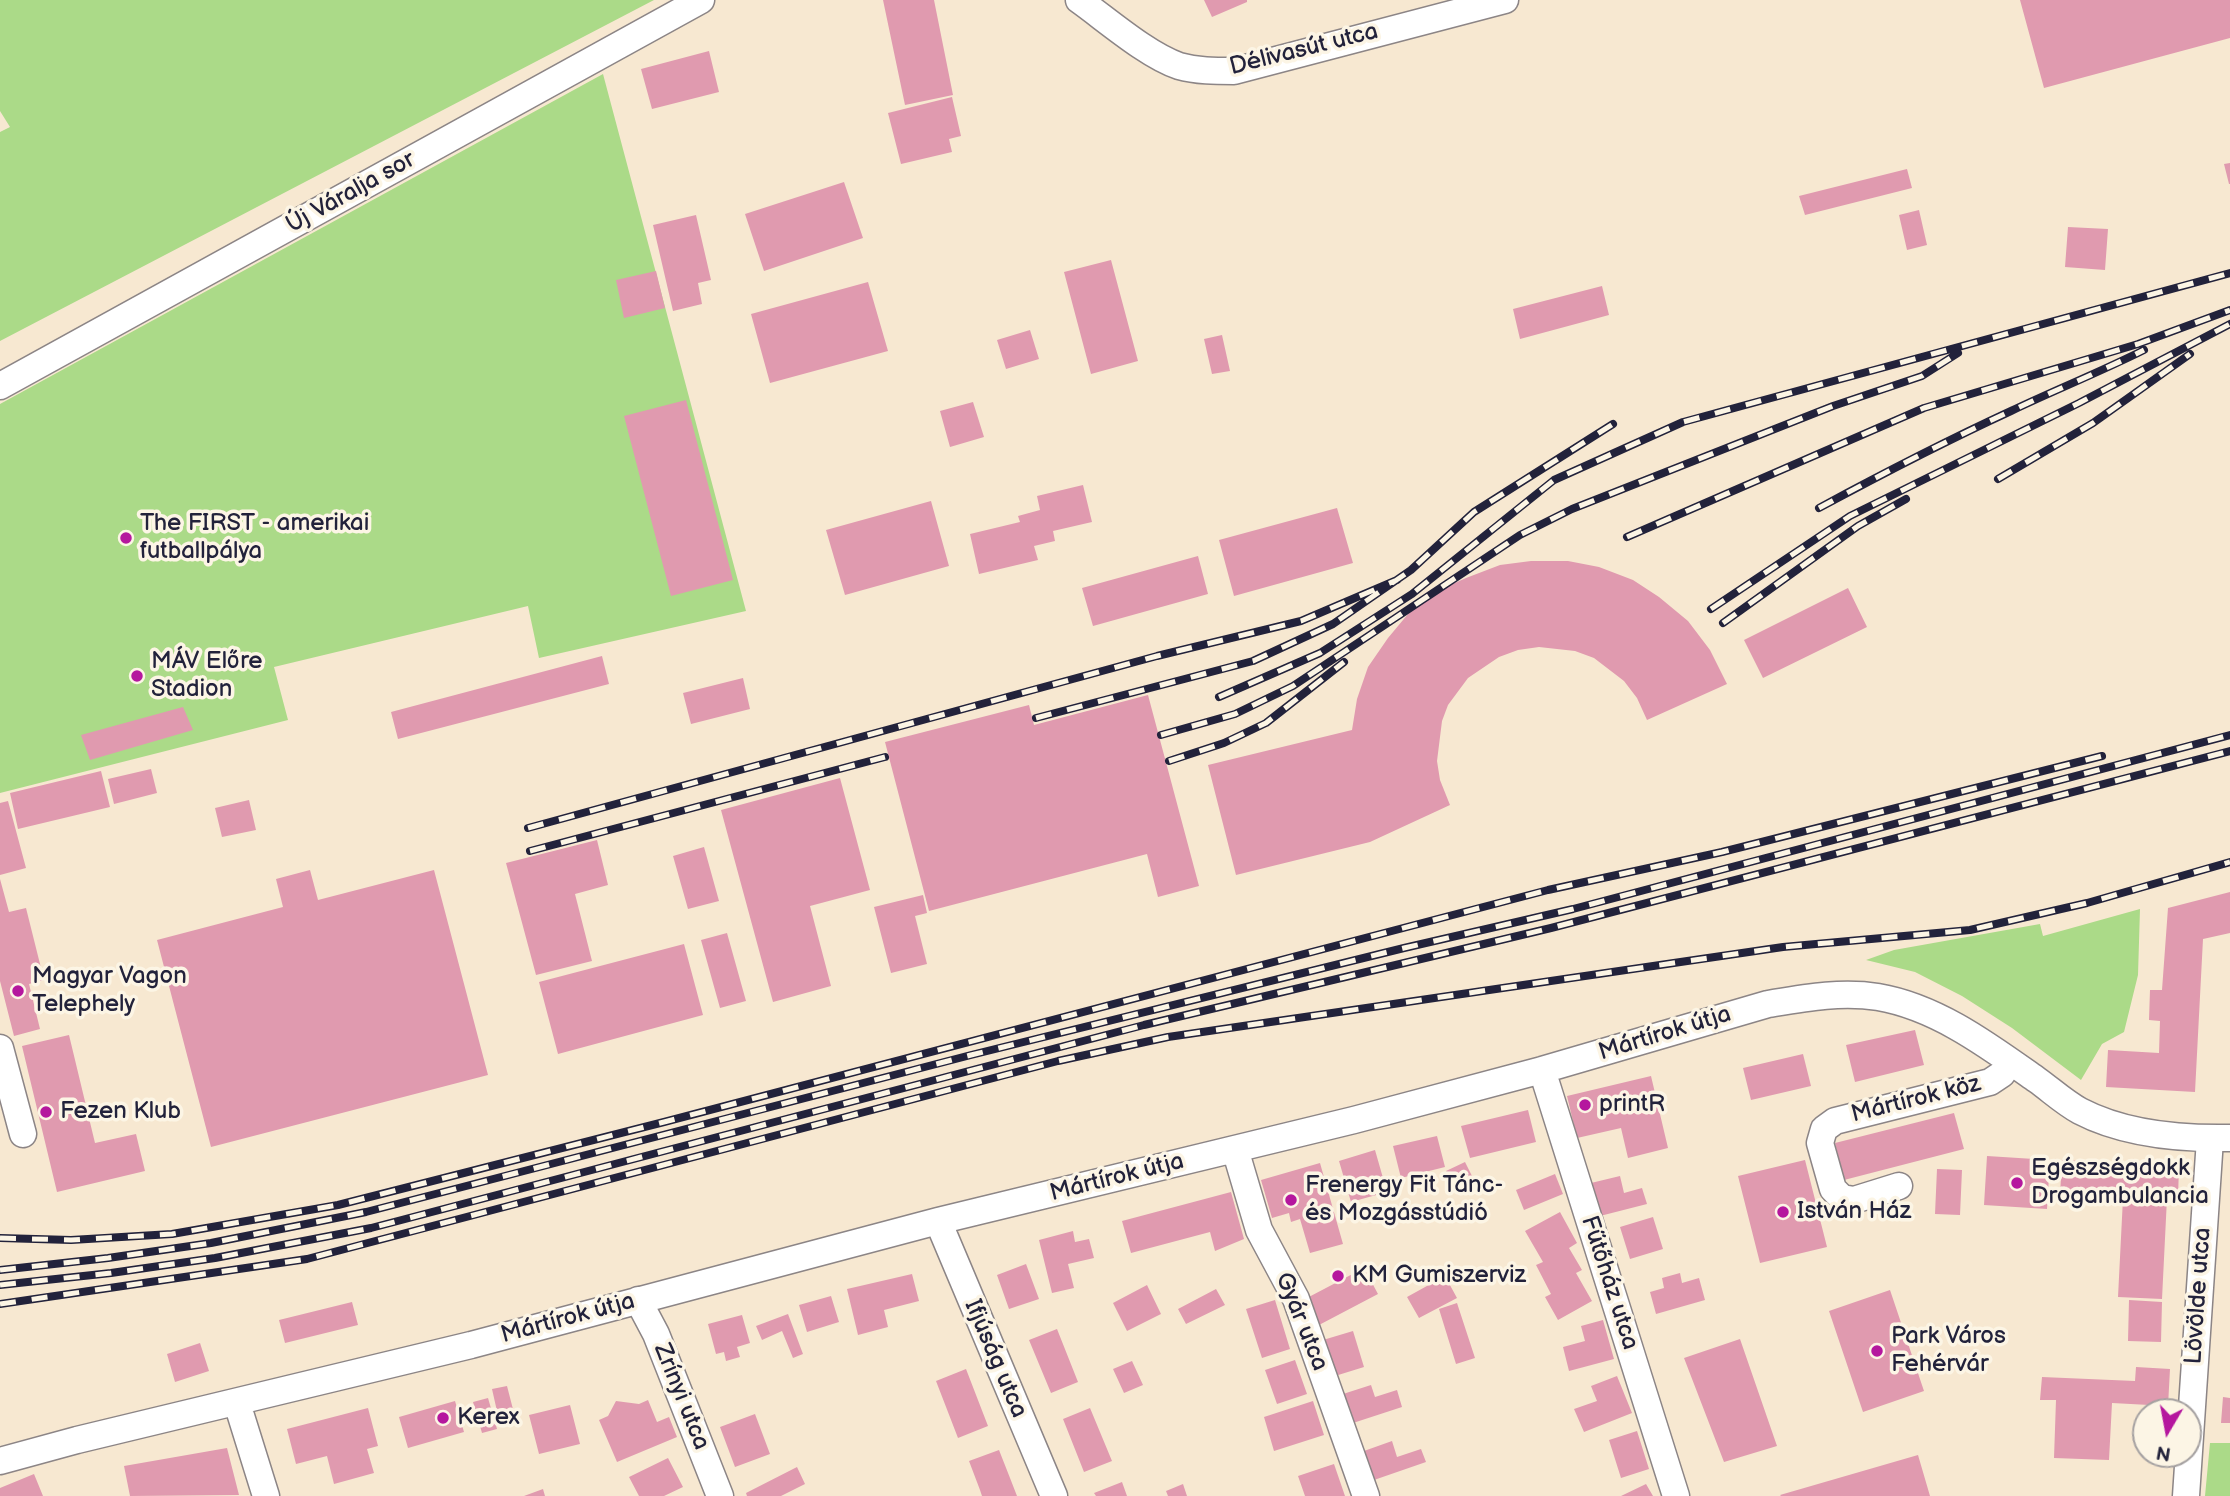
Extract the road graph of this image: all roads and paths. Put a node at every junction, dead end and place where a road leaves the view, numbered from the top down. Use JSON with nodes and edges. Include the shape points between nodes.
{"nodes":[{"id":1,"x":701,"y":0,"type":"edge"},
{"id":2,"x":1079,"y":0,"type":"edge"},
{"id":3,"x":1505,"y":0,"type":"edge"},
{"id":4,"x":0,"y":386,"type":"edge"},
{"id":5,"x":0,"y":1048,"type":"edge"},
{"id":6,"x":2010,"y":1061,"type":"junction"},
{"id":7,"x":1542,"y":1070,"type":"junction"},
{"id":8,"x":23,"y":1134,"type":"dead end"},
{"id":9,"x":2220,"y":1139,"type":"edge"},
{"id":10,"x":1235,"y":1149,"type":"junction"},
{"id":11,"x":1899,"y":1186,"type":"dead end"},
{"id":12,"x":938,"y":1221,"type":"junction"},
{"id":13,"x":638,"y":1300,"type":"junction"},
{"id":14,"x":237,"y":1403,"type":"junction"},
{"id":15,"x":0,"y":1461,"type":"edge"},
{"id":16,"x":266,"y":1496,"type":"edge"},
{"id":17,"x":720,"y":1496,"type":"edge"},
{"id":18,"x":1054,"y":1496,"type":"edge"},
{"id":19,"x":1366,"y":1496,"type":"edge"},
{"id":20,"x":1676,"y":1496,"type":"edge"},
{"id":21,"x":2186,"y":1496,"type":"edge"}],
"edges":[{"from":1,"to":4,"type":"street","name":"Új Váralja sor"},
{"from":2,"to":3,"type":"street","name":"Délivasút utca","via":[[1161,58],[1179,65],[1234,71]]},
{"from":5,"to":8,"type":"street"},
{"from":6,"to":7,"type":"street","name":"Mártírok útja","via":[[1923,1011],[1878,997],[1834,994],[1768,1003]]},
{"from":6,"to":9,"type":"street","name":"Mártírok útja","via":[[2078,1110],[2108,1124]]},
{"from":6,"to":11,"type":"street","name":"Mártírok köz","via":[[1990,1082],[1835,1121],[1824,1129],[1820,1143],[1833,1189],[1842,1198],[1854,1200]]},
{"from":7,"to":10,"type":"street","name":"Mártírok útja"},
{"from":7,"to":20,"type":"street","name":"Fűtőház utca"},
{"from":9,"to":21,"type":"street","name":"Lövölde utca"},
{"from":10,"to":12,"type":"street","name":"Mártírok útja"},
{"from":10,"to":19,"type":"street","name":"Gyár utca","via":[[1259,1230],[1296,1299]]},
{"from":12,"to":13,"type":"street","name":"Mártírok útja"},
{"from":12,"to":18,"type":"street","name":"Ifjúság utca"},
{"from":13,"to":14,"type":"street","name":"Mártírok útja"},
{"from":13,"to":17,"type":"street","name":"Zrínyi utca"},
{"from":14,"to":15,"type":"street","name":"Mártírok útja"},
{"from":14,"to":16,"type":"street"}]}
